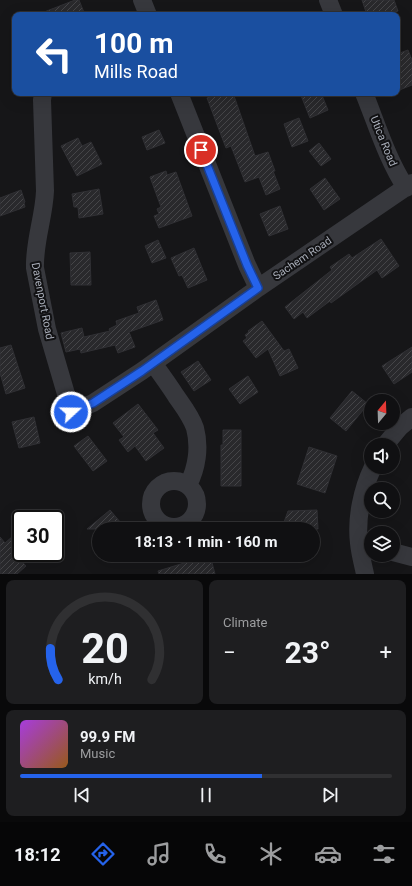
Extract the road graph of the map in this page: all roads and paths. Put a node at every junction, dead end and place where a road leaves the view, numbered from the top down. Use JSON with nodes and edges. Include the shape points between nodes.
{"nodes":[{"id":1,"x":142,"y":0,"type":"edge"},
{"id":2,"x":328,"y":0,"type":"edge"},
{"id":3,"x":147,"y":12,"type":"edge"},
{"id":4,"x":333,"y":12,"type":"edge"},
{"id":5,"x":43,"y":96,"type":"edge"},
{"id":6,"x":180,"y":96,"type":"edge"},
{"id":7,"x":365,"y":96,"type":"edge"},
{"id":8,"x":409,"y":185,"type":"edge"},
{"id":9,"x":258,"y":288,"type":"junction"},
{"id":10,"x":154,"y":363,"type":"junction"},
{"id":11,"x":71,"y":412,"type":"joint"},
{"id":12,"x":412,"y":417,"type":"edge"},
{"id":13,"x":391,"y":438,"type":"edge"},
{"id":14,"x":370,"y":474,"type":"edge"},
{"id":15,"x":188,"y":485,"type":"dead end"},
{"id":16,"x":364,"y":548,"type":"edge"},
{"id":17,"x":400,"y":554,"type":"edge"},
{"id":18,"x":412,"y":557,"type":"edge"},
{"id":19,"x":366,"y":562,"type":"edge"},
{"id":20,"x":365,"y":574,"type":"edge"}],
"edges":[{"from":1,"to":3,"type":"street"},
{"from":2,"to":4,"type":"street"},
{"from":5,"to":11,"type":"street","name":"Davenport Road","via":[[46,191],[35,268],[47,329]]},
{"from":6,"to":9,"type":"street"},
{"from":7,"to":8,"type":"street","name":"Utica Road","via":[[391,162],[400,179]]},
{"from":8,"to":9,"type":"street","name":"Sachem Road"},
{"from":9,"to":10,"type":"street","name":"Sachem Road"},
{"from":10,"to":11,"type":"street","name":"Sachem Road","via":[[93,403]]},
{"from":10,"to":15,"type":"street","via":[[185,408],[194,426],[197,442],[196,463]]},
{"from":12,"to":13,"type":"street"},
{"from":14,"to":16,"type":"street","via":[[364,489],[358,521],[358,532]]},
{"from":17,"to":18,"type":"street"},
{"from":19,"to":20,"type":"street"}]}
